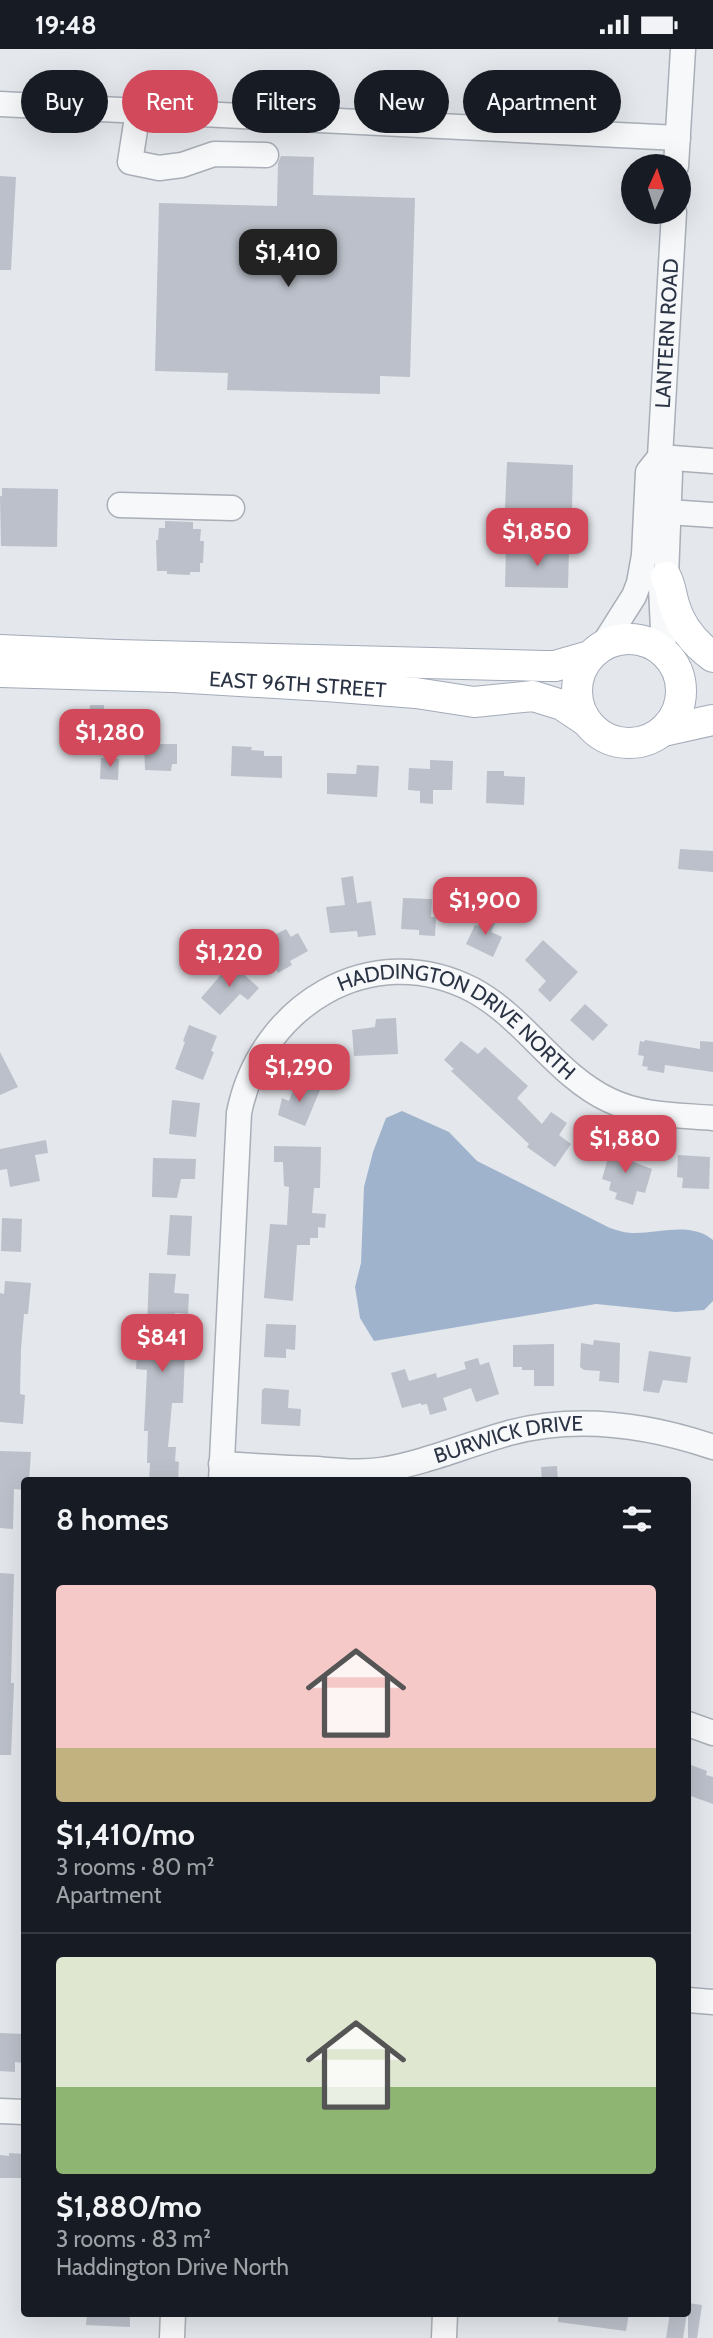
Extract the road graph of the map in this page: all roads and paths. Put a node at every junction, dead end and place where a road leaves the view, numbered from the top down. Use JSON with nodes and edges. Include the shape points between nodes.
{"nodes":[{"id":1,"x":682,"y":49,"type":"edge"},
{"id":2,"x":0,"y":104,"type":"edge"},
{"id":3,"x":122,"y":110,"type":"edge"},
{"id":4,"x":218,"y":115,"type":"edge"},
{"id":5,"x":135,"y":133,"type":"edge"},
{"id":6,"x":678,"y":138,"type":"junction"},
{"id":7,"x":677,"y":154,"type":"edge"},
{"id":8,"x":266,"y":155,"type":"dead end"},
{"id":9,"x":673,"y":224,"type":"edge"},
{"id":10,"x":660,"y":457,"type":"junction"},
{"id":11,"x":713,"y":461,"type":"edge"},
{"id":12,"x":120,"y":505,"type":"dead end"},
{"id":13,"x":232,"y":508,"type":"dead end"},
{"id":14,"x":668,"y":512,"type":"junction"},
{"id":15,"x":713,"y":515,"type":"edge"},
{"id":16,"x":666,"y":577,"type":"junction"},
{"id":17,"x":0,"y":650,"type":"edge"},
{"id":18,"x":597,"y":650,"type":"junction"},
{"id":19,"x":666,"y":653,"type":"junction"},
{"id":20,"x":713,"y":657,"type":"edge"},
{"id":21,"x":0,"y":672,"type":"edge"},
{"id":22,"x":713,"y":676,"type":"edge"},
{"id":23,"x":713,"y":720,"type":"edge"},
{"id":24,"x":586,"y":721,"type":"junction"},
{"id":25,"x":663,"y":731,"type":"junction"},
{"id":26,"x":713,"y":1118,"type":"edge"},
{"id":27,"x":713,"y":1447,"type":"edge"},
{"id":28,"x":221,"y":1472,"type":"edge"},
{"id":29,"x":691,"y":1725,"type":"edge"},
{"id":30,"x":713,"y":1734,"type":"edge"},
{"id":31,"x":691,"y":2000,"type":"edge"},
{"id":32,"x":713,"y":2002,"type":"edge"},
{"id":33,"x":0,"y":2111,"type":"edge"},
{"id":34,"x":21,"y":2112,"type":"edge"},
{"id":35,"x":173,"y":2317,"type":"edge"},
{"id":36,"x":445,"y":2317,"type":"edge"},
{"id":37,"x":172,"y":2338,"type":"edge"},
{"id":38,"x":444,"y":2338,"type":"edge"}],
"edges":[{"from":1,"to":6,"type":"street"},
{"from":2,"to":3,"type":"street"},
{"from":4,"to":6,"type":"street"},
{"from":5,"to":8,"type":"street","via":[[130,162],[159,167],[214,154]]},
{"from":6,"to":7,"type":"street"},
{"from":9,"to":10,"type":"street","name":"LANTERN ROAD"},
{"from":10,"to":11,"type":"street"},
{"from":10,"to":14,"type":"street","name":"LANTERN ROAD","via":[[670,473]]},
{"from":10,"to":18,"type":"street","name":"LANTERN ROAD","via":[[648,472],[639,583]]},
{"from":12,"to":13,"type":"street"},
{"from":14,"to":15,"type":"street"},
{"from":14,"to":16,"type":"street","name":"LANTERN ROAD"},
{"from":16,"to":19,"type":"street","name":"LANTERN ROAD","via":[[661,587]]},
{"from":16,"to":20,"type":"main road","via":[[684,628]]},
{"from":17,"to":18,"type":"main road","name":"EAST 96TH STREET","via":[[555,666]]},
{"from":18,"to":19,"type":"main road","via":[[620,639],[638,638]]},
{"from":18,"to":24,"type":"main road","via":[[581,670],[577,688]]},
{"from":19,"to":22,"type":"main road"},
{"from":19,"to":25,"type":"main road","via":[[678,669],[682,685],[681,702]]},
{"from":21,"to":24,"type":"main road","name":"EAST 96TH STREET","via":[[326,686],[474,702],[533,697],[562,705]]},
{"from":23,"to":25,"type":"main road"},
{"from":24,"to":25,"type":"main road","via":[[614,741],[648,740]]},
{"from":26,"to":28,"type":"street","name":"HADDINGTON DRIVE NORTH","via":[[654,1114],[608,1100],[587,1087],[500,1007],[467,987],[398,973],[352,980],[303,1005],[264,1046],[239,1113]]},
{"from":27,"to":28,"type":"street","name":"BURWICK DRIVE","via":[[647,1429],[562,1424],[513,1432],[414,1464],[383,1469]]},
{"from":29,"to":30,"type":"street"},
{"from":31,"to":32,"type":"street"},
{"from":33,"to":34,"type":"street"},
{"from":35,"to":37,"type":"street"},
{"from":36,"to":38,"type":"street"}]}
